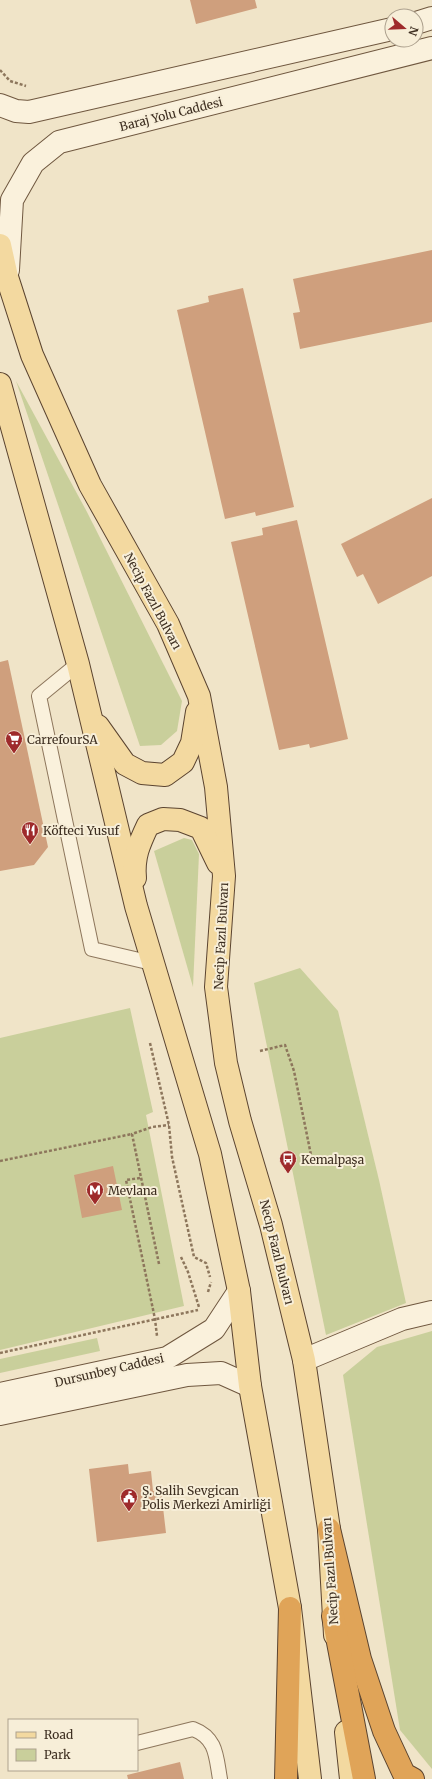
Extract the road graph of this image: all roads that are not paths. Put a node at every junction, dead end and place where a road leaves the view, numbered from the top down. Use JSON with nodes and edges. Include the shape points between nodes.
{"nodes":[{"id":1,"x":384,"y":30,"type":"edge"},
{"id":2,"x":387,"y":48,"type":"edge"},
{"id":3,"x":432,"y":48,"type":"edge"},
{"id":4,"x":387,"y":59,"type":"junction"},
{"id":5,"x":0,"y":104,"type":"edge"},
{"id":6,"x":0,"y":245,"type":"edge"},
{"id":7,"x":7,"y":277,"type":"junction"},
{"id":8,"x":0,"y":384,"type":"edge"},
{"id":9,"x":78,"y":664,"type":"junction"},
{"id":10,"x":199,"y":696,"type":"junction"},
{"id":11,"x":91,"y":717,"type":"junction"},
{"id":12,"x":224,"y":876,"type":"junction"},
{"id":13,"x":136,"y":906,"type":"junction"},
{"id":14,"x":152,"y":963,"type":"junction"},
{"id":15,"x":239,"y":1291,"type":"junction"},
{"id":16,"x":432,"y":1312,"type":"edge"},
{"id":17,"x":304,"y":1360,"type":"junction"},
{"id":18,"x":250,"y":1386,"type":"junction"},
{"id":19,"x":0,"y":1394,"type":"edge"},
{"id":20,"x":0,"y":1414,"type":"edge"},
{"id":21,"x":329,"y":1529,"type":"junction"},
{"id":22,"x":290,"y":1608,"type":"junction"},
{"id":23,"x":333,"y":1616,"type":"junction"},
{"id":24,"x":138,"y":1743,"type":"edge"},
{"id":25,"x":220,"y":1779,"type":"edge"},
{"id":26,"x":286,"y":1779,"type":"edge"},
{"id":27,"x":310,"y":1779,"type":"edge"},
{"id":28,"x":351,"y":1779,"type":"edge"},
{"id":29,"x":364,"y":1779,"type":"edge"},
{"id":30,"x":413,"y":1779,"type":"edge"}],
"edges":[{"from":1,"to":5,"type":"main road","via":[[29,112],[16,111]]},
{"from":2,"to":4,"type":"main road"},
{"from":3,"to":4,"type":"main road","name":"Baraj Yolu Caddesi"},
{"from":4,"to":7,"type":"main road","name":"Baraj Yolu Caddesi","via":[[59,142],[33,163],[12,200]]},
{"from":6,"to":7,"type":"main road","name":"Necip Fazıl Bulvarı"},
{"from":7,"to":10,"type":"main road","name":"Necip Fazıl Bulvarı","via":[[32,354],[90,485],[168,624]]},
{"from":8,"to":9,"type":"main road"},
{"from":9,"to":11,"type":"main road"},
{"from":9,"to":14,"type":"lane","via":[[39,696],[92,949]]},
{"from":10,"to":11,"type":"main road","via":[[192,743],[183,762],[165,775],[142,773],[124,764]]},
{"from":10,"to":12,"type":"main road","name":"Necip Fazıl Bulvarı","via":[[216,787]]},
{"from":11,"to":13,"type":"main road"},
{"from":12,"to":13,"type":"main road","via":[[200,828],[180,820],[163,819],[148,825],[138,849],[134,862]]},
{"from":12,"to":17,"type":"main road","name":"Necip Fazıl Bulvarı","via":[[216,987],[226,1063],[240,1121],[271,1225]]},
{"from":13,"to":14,"type":"main road"},
{"from":14,"to":15,"type":"main road","via":[[210,1154]]},
{"from":15,"to":18,"type":"main road"},
{"from":15,"to":19,"type":"main road","name":"Dursunbey Caddesi","via":[[214,1329],[167,1358]]},
{"from":16,"to":17,"type":"main road","via":[[402,1319]]},
{"from":17,"to":21,"type":"main road","name":"Necip Fazıl Bulvarı"},
{"from":18,"to":20,"type":"main road","name":"Dursunbey Caddesi","via":[[221,1373],[187,1375]]},
{"from":18,"to":22,"type":"main road"},
{"from":21,"to":23,"type":"main road","name":"Necip Fazıl Bulvarı"},
{"from":21,"to":30,"type":"highway","via":[[360,1659],[384,1731],[404,1774]]},
{"from":22,"to":26,"type":"highway"},
{"from":22,"to":27,"type":"main road"},
{"from":23,"to":28,"type":"main road","name":"Necip Fazıl Bulvarı"},
{"from":23,"to":29,"type":"highway"},
{"from":24,"to":25,"type":"lane","via":[[193,1729],[199,1731],[213,1745]]}]}
